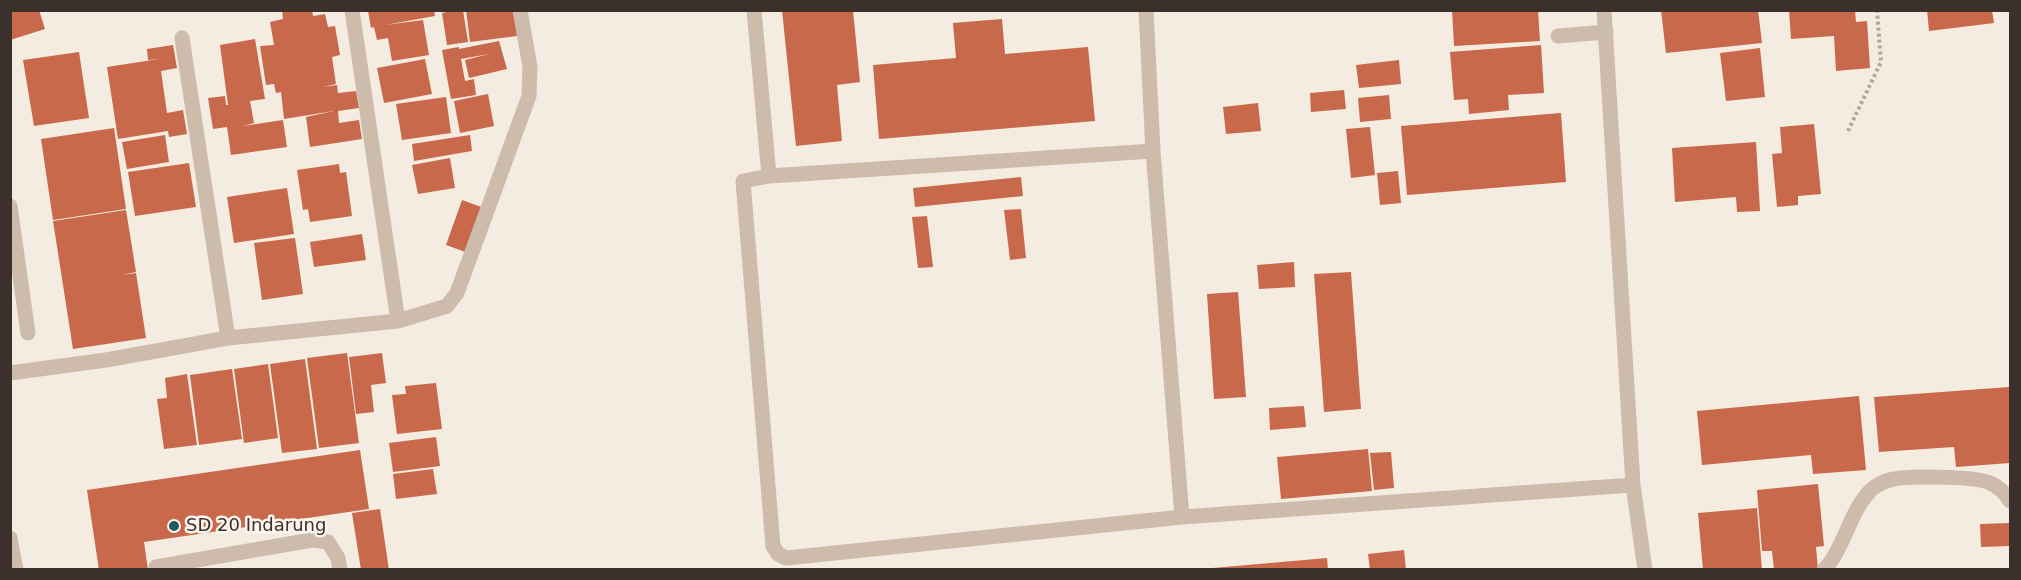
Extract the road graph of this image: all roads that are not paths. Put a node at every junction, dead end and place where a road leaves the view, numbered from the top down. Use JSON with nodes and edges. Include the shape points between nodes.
{"nodes":[{"id":1,"x":352,"y":10,"type":"edge"},
{"id":2,"x":520,"y":10,"type":"edge"},
{"id":3,"x":754,"y":10,"type":"edge"},
{"id":4,"x":1146,"y":10,"type":"edge"},
{"id":5,"x":1604,"y":10,"type":"edge"},
{"id":6,"x":1606,"y":32,"type":"junction"},
{"id":7,"x":1558,"y":36,"type":"dead end"},
{"id":8,"x":182,"y":38,"type":"dead end"},
{"id":9,"x":1153,"y":151,"type":"junction"},
{"id":10,"x":769,"y":176,"type":"junction"},
{"id":11,"x":10,"y":206,"type":"edge"},
{"id":12,"x":17,"y":294,"type":"edge"},
{"id":13,"x":398,"y":321,"type":"junction"},
{"id":14,"x":28,"y":333,"type":"dead end"},
{"id":15,"x":228,"y":338,"type":"junction"},
{"id":16,"x":10,"y":373,"type":"edge"},
{"id":17,"x":1633,"y":485,"type":"junction"},
{"id":18,"x":2010,"y":501,"type":"edge"},
{"id":19,"x":1182,"y":517,"type":"junction"},
{"id":20,"x":10,"y":538,"type":"edge"},
{"id":21,"x":156,"y":567,"type":"dead end"},
{"id":22,"x":16,"y":570,"type":"edge"},
{"id":23,"x":340,"y":570,"type":"edge"},
{"id":24,"x":1645,"y":570,"type":"edge"},
{"id":25,"x":1824,"y":570,"type":"edge"}],
"edges":[{"from":1,"to":13,"type":"street"},
{"from":2,"to":13,"type":"street","via":[[530,67],[529,96],[457,293],[447,306]]},
{"from":3,"to":10,"type":"street"},
{"from":4,"to":9,"type":"street"},
{"from":5,"to":6,"type":"street"},
{"from":6,"to":7,"type":"street"},
{"from":6,"to":17,"type":"street"},
{"from":8,"to":15,"type":"street"},
{"from":9,"to":10,"type":"street"},
{"from":9,"to":19,"type":"street"},
{"from":10,"to":19,"type":"street","via":[[743,181],[773,546],[778,554],[786,558]]},
{"from":11,"to":12,"type":"street"},
{"from":12,"to":14,"type":"street"},
{"from":13,"to":15,"type":"street"},
{"from":15,"to":16,"type":"street"},
{"from":17,"to":19,"type":"street"},
{"from":17,"to":24,"type":"street"},
{"from":18,"to":25,"type":"street","via":[[2002,490],[1977,479],[1885,481],[1871,489],[1862,502]]},
{"from":20,"to":22,"type":"street"},
{"from":21,"to":23,"type":"street","via":[[312,540],[328,542]]}]}
